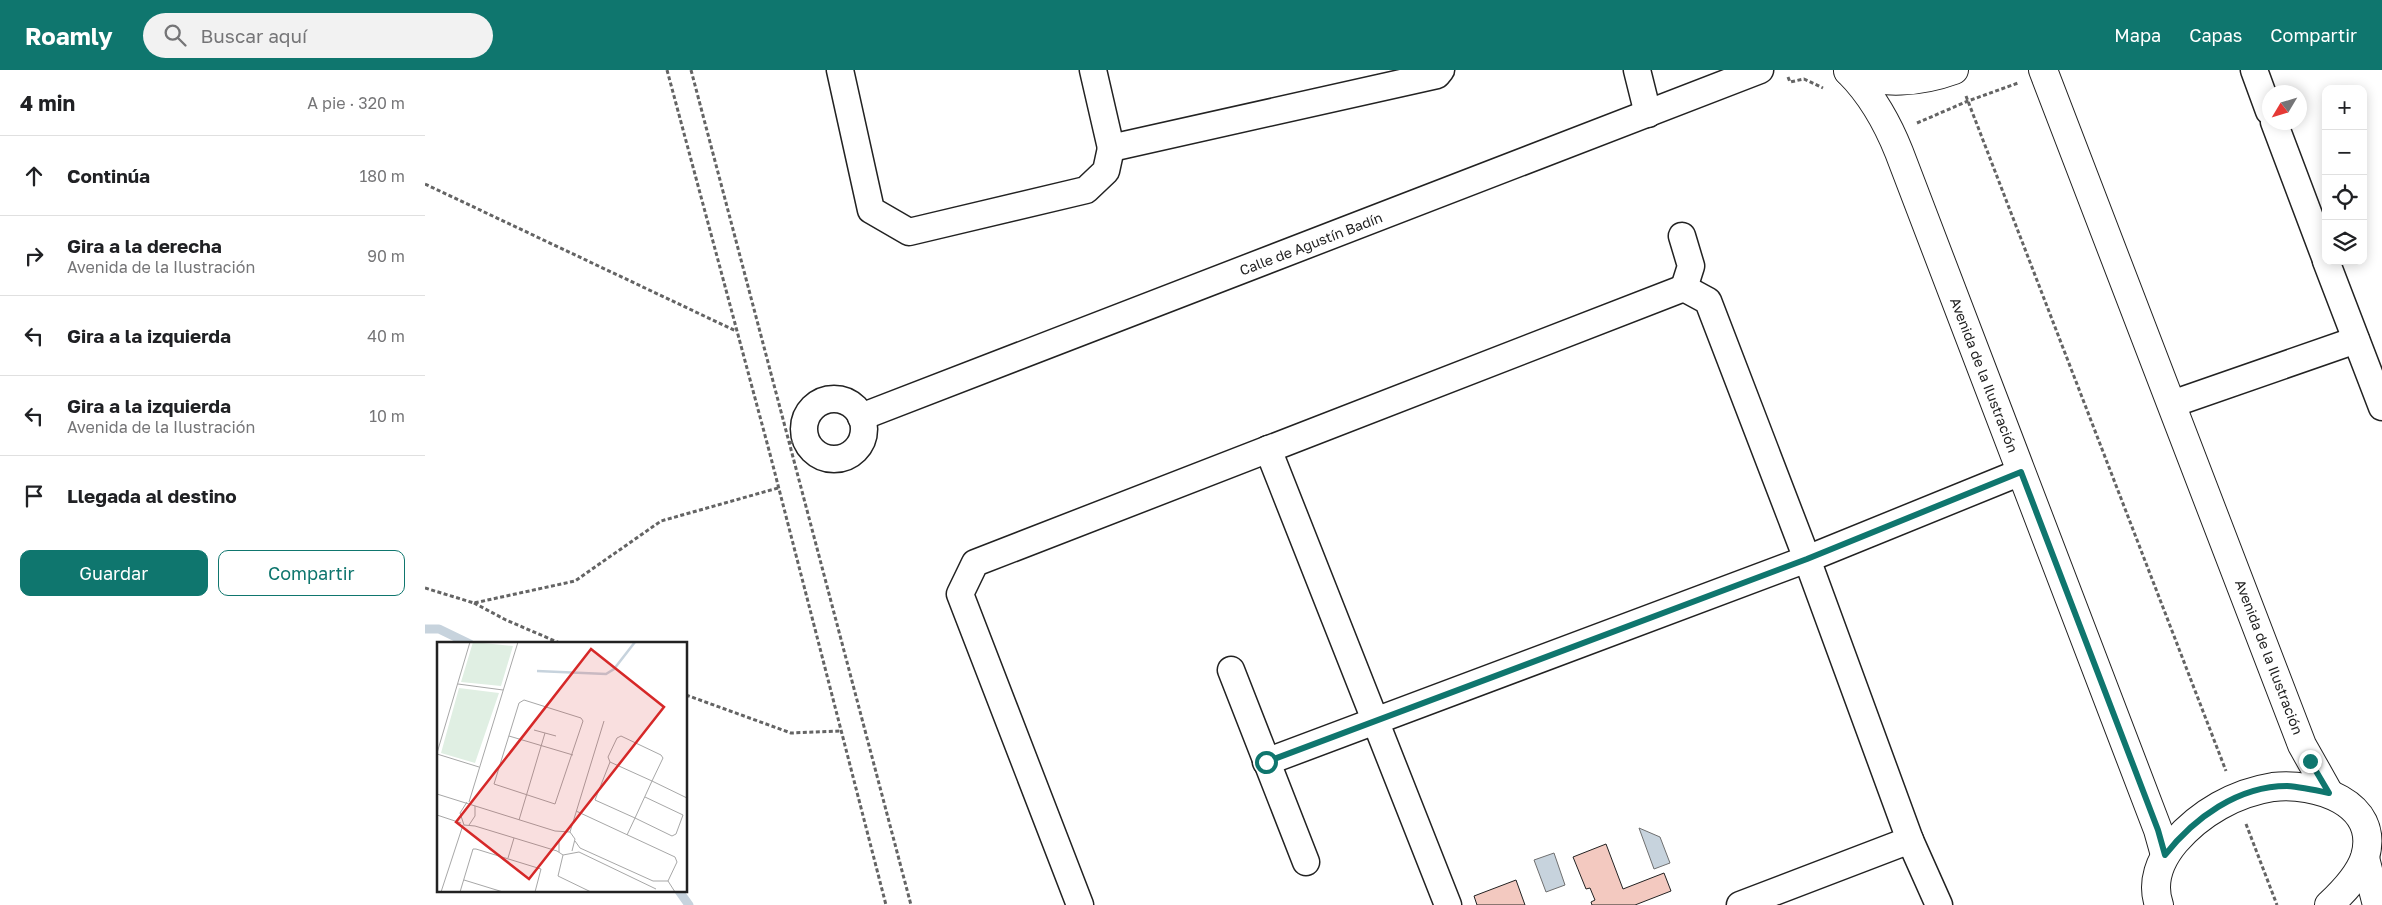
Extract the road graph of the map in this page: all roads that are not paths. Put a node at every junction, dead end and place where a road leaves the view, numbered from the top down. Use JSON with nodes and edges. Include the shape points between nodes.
{"nodes":[{"id":1,"x":840,"y":70,"type":"edge"},
{"id":2,"x":1093,"y":70,"type":"edge"},
{"id":3,"x":1441,"y":70,"type":"edge"},
{"id":4,"x":1637,"y":70,"type":"edge"},
{"id":5,"x":1760,"y":70,"type":"edge"},
{"id":6,"x":2043,"y":70,"type":"edge"},
{"id":7,"x":2254,"y":70,"type":"edge"},
{"id":8,"x":1848,"y":71,"type":"edge"},
{"id":9,"x":1959,"y":82,"type":"edge"},
{"id":10,"x":2262,"y":92,"type":"edge"},
{"id":11,"x":1648,"y":114,"type":"junction"},
{"id":12,"x":2277,"y":130,"type":"edge"},
{"id":13,"x":1111,"y":148,"type":"junction"},
{"id":14,"x":1682,"y":236,"type":"dead end"},
{"id":15,"x":2322,"y":250,"type":"edge"},
{"id":16,"x":2328,"y":265,"type":"edge"},
{"id":17,"x":1684,"y":288,"type":"junction"},
{"id":18,"x":2356,"y":340,"type":"junction"},
{"id":19,"x":2172,"y":404,"type":"junction"},
{"id":20,"x":2382,"y":407,"type":"edge"},
{"id":21,"x":861,"y":417,"type":"junction"},
{"id":22,"x":1269,"y":449,"type":"junction"},
{"id":23,"x":2021,"y":472,"type":"junction"},
{"id":24,"x":1807,"y":559,"type":"junction"},
{"id":25,"x":1231,"y":670,"type":"dead end"},
{"id":26,"x":1375,"y":721,"type":"junction"},
{"id":27,"x":1266,"y":762,"type":"junction"},
{"id":28,"x":2329,"y":793,"type":"junction"},
{"id":29,"x":1910,"y":840,"type":"junction"},
{"id":30,"x":2371,"y":845,"type":"edge"},
{"id":31,"x":2165,"y":855,"type":"junction"},
{"id":32,"x":1306,"y":862,"type":"dead end"},
{"id":33,"x":1080,"y":905,"type":"edge"},
{"id":34,"x":1448,"y":905,"type":"edge"},
{"id":35,"x":1740,"y":905,"type":"edge"},
{"id":36,"x":1939,"y":905,"type":"edge"},
{"id":37,"x":2159,"y":905,"type":"edge"},
{"id":38,"x":2329,"y":905,"type":"edge"},
{"id":39,"x":2377,"y":905,"type":"edge"}],
"edges":[{"from":1,"to":13,"type":"street","via":[[871,210],[909,232],[1087,190],[1106,171]]},
{"from":2,"to":13,"type":"street"},
{"from":3,"to":13,"type":"street","via":[[1437,75]]},
{"from":4,"to":11,"type":"street"},
{"from":5,"to":11,"type":"street","name":"Calle de Agustín Badín"},
{"from":6,"to":19,"type":"street","name":"Avenida de la Ilustración"},
{"from":7,"to":10,"type":"street"},
{"from":8,"to":9,"type":"street","via":[[1873,80],[1894,81],[1939,75]]},
{"from":8,"to":23,"type":"street","name":"Avenida de la Ilustración","via":[[1868,90],[1892,134]]},
{"from":11,"to":21,"type":"street","name":"Calle de Agustín Badín"},
{"from":12,"to":15,"type":"street"},
{"from":14,"to":17,"type":"street","via":[[1691,266]]},
{"from":16,"to":18,"type":"street"},
{"from":17,"to":22,"type":"street"},
{"from":17,"to":24,"type":"street","via":[[1707,301]]},
{"from":18,"to":19,"type":"street"},
{"from":18,"to":20,"type":"street"},
{"from":19,"to":28,"type":"street","name":"Avenida de la Ilustración","via":[[2302,745]]},
{"from":21,"to":21,"type":"street","via":[[863,436],[853,453],[845,458],[825,459],[797,441],[808,412],[822,401],[832,399],[849,403]]},
{"from":22,"to":26,"type":"street"},
{"from":22,"to":33,"type":"street","via":[[975,563],[960,594]]},
{"from":23,"to":24,"type":"street"},
{"from":23,"to":31,"type":"street","name":"Avenida de la Ilustración"},
{"from":24,"to":26,"type":"street"},
{"from":24,"to":29,"type":"street"},
{"from":25,"to":27,"type":"street"},
{"from":26,"to":27,"type":"street"},
{"from":26,"to":34,"type":"street"},
{"from":27,"to":32,"type":"street"},
{"from":28,"to":30,"type":"street","via":[[2361,818]]},
{"from":28,"to":31,"type":"street","via":[[2287,786],[2237,798],[2193,824]]},
{"from":29,"to":35,"type":"street"},
{"from":29,"to":36,"type":"street"},
{"from":30,"to":38,"type":"street","via":[[2348,886]]},
{"from":30,"to":39,"type":"street"},
{"from":31,"to":37,"type":"street","via":[[2155,886]]}]}
